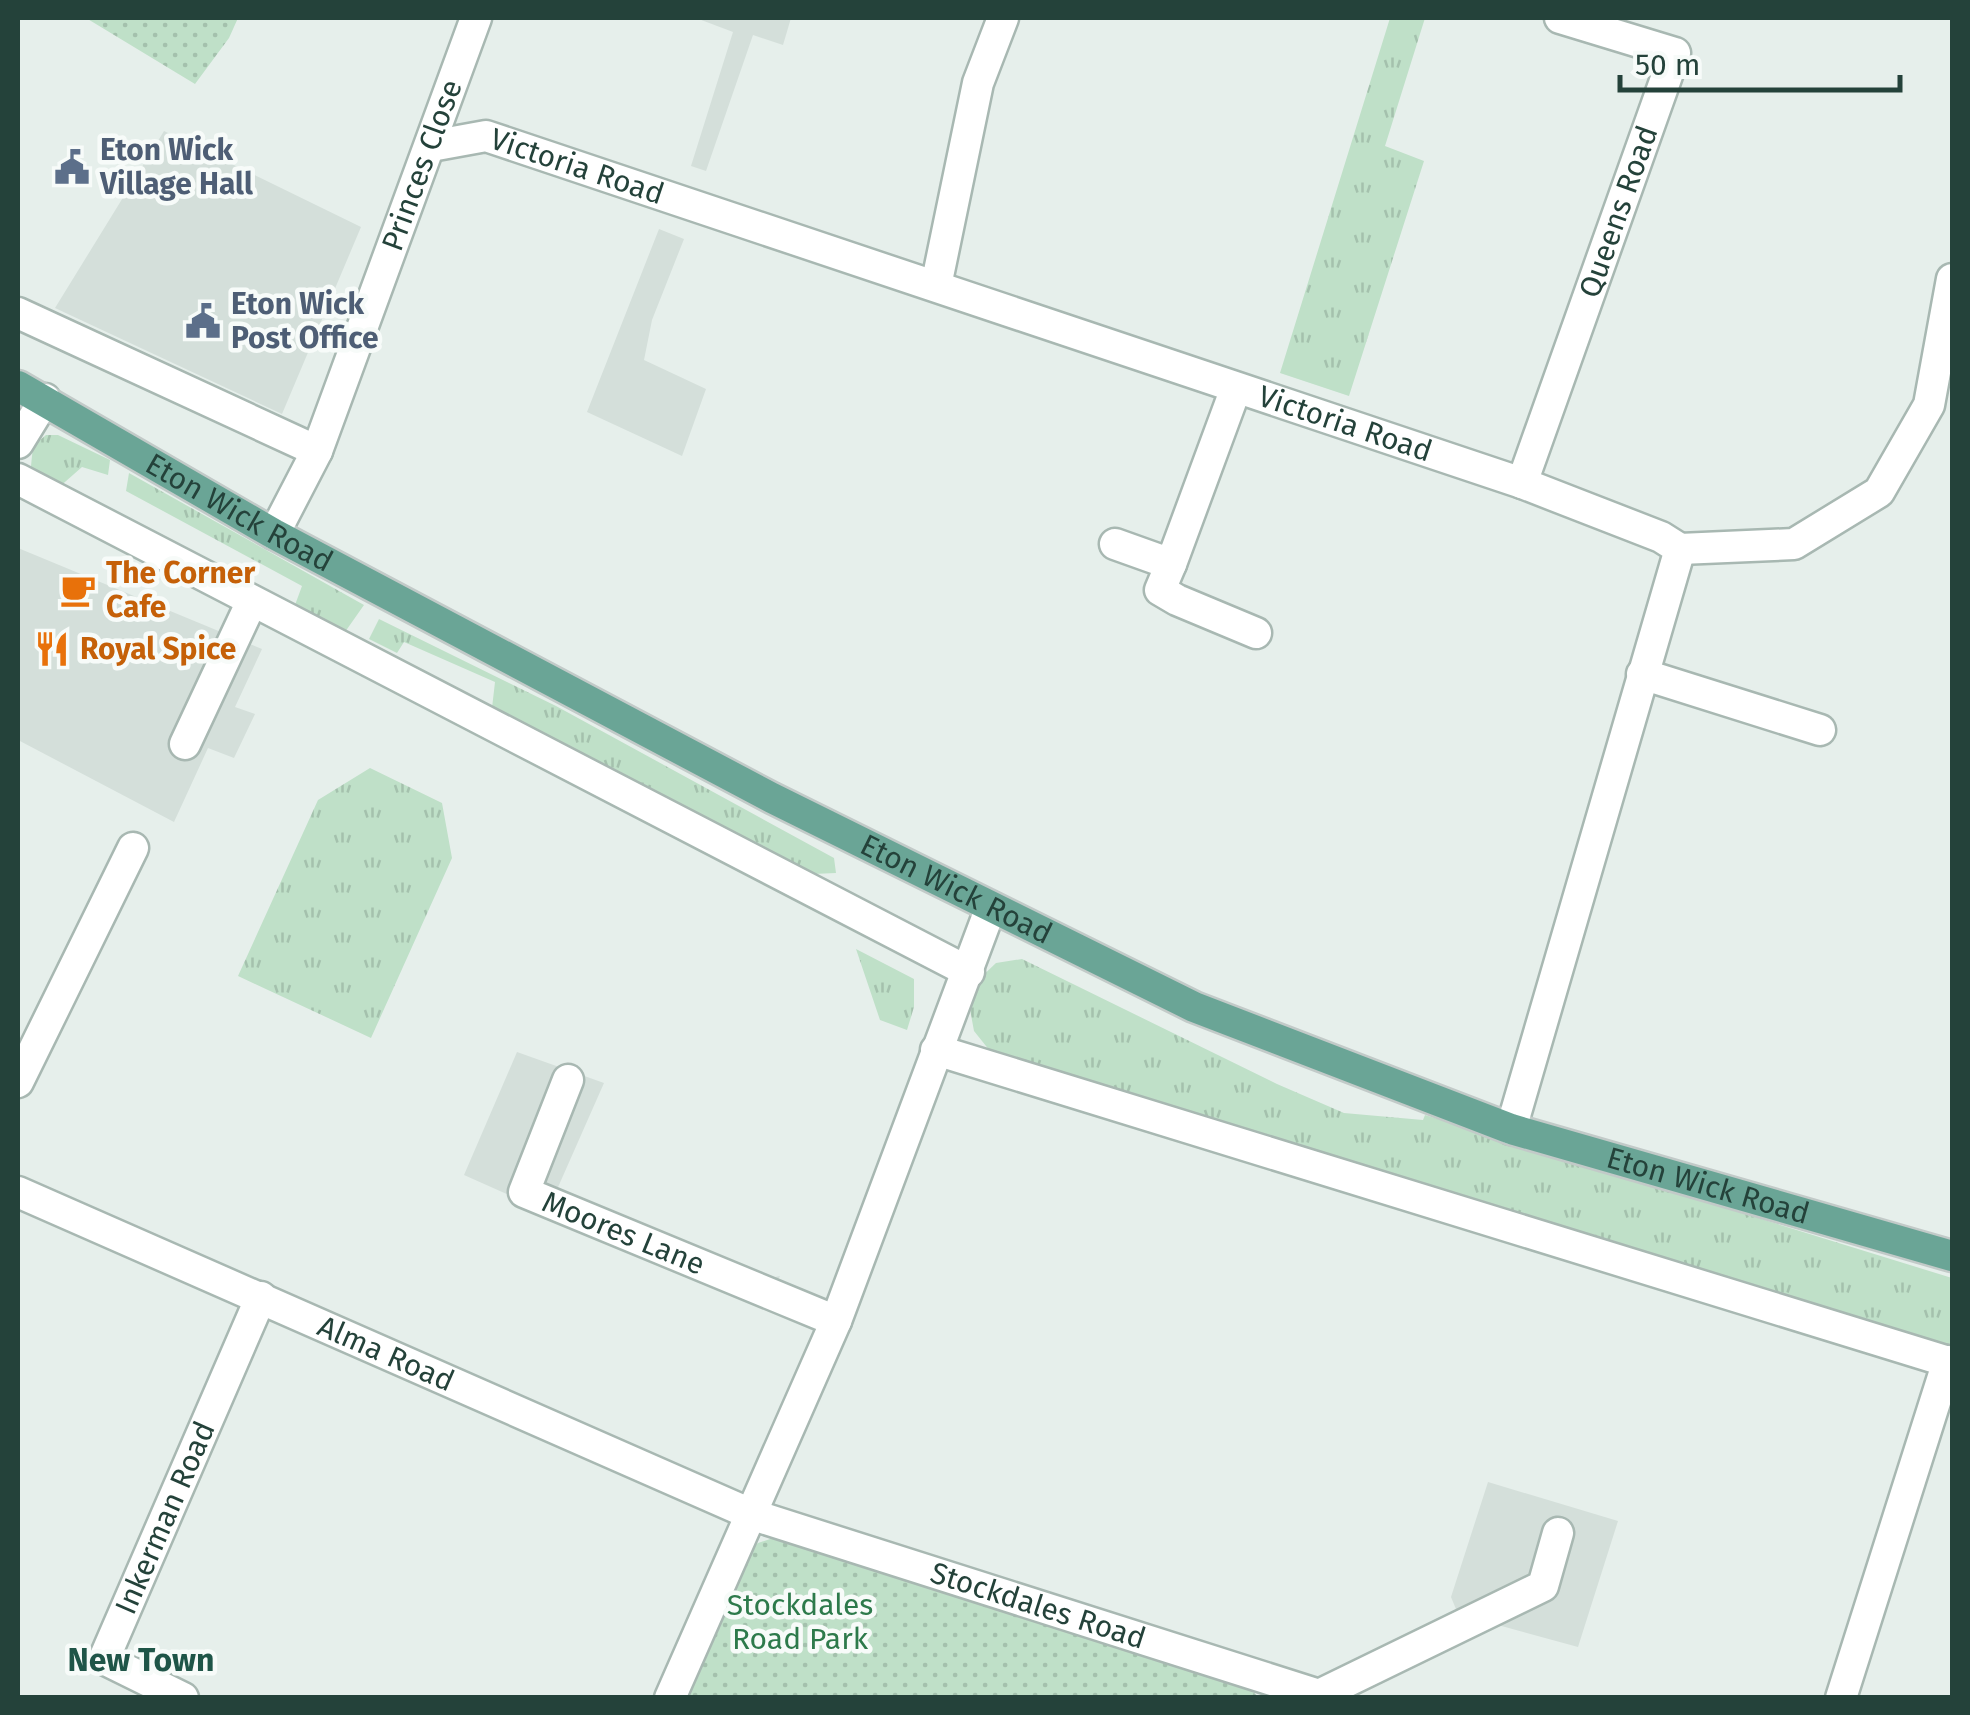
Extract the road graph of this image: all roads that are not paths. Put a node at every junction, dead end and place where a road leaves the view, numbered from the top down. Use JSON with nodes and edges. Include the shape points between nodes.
{"nodes":[{"id":1,"x":476,"y":18,"type":"edge"},
{"id":2,"x":1002,"y":18,"type":"edge"},
{"id":3,"x":1560,"y":18,"type":"edge"},
{"id":4,"x":431,"y":146,"type":"junction"},
{"id":5,"x":1952,"y":279,"type":"edge"},
{"id":6,"x":936,"y":286,"type":"junction"},
{"id":7,"x":18,"y":313,"type":"edge"},
{"id":8,"x":1236,"y":388,"type":"junction"},
{"id":9,"x":31,"y":393,"type":"edge"},
{"id":10,"x":18,"y":442,"type":"edge"},
{"id":11,"x":316,"y":451,"type":"junction"},
{"id":12,"x":18,"y":479,"type":"edge"},
{"id":13,"x":1522,"y":483,"type":"junction"},
{"id":14,"x":274,"y":534,"type":"junction"},
{"id":15,"x":1114,"y":544,"type":"dead end"},
{"id":16,"x":1680,"y":549,"type":"junction"},
{"id":17,"x":1171,"y":564,"type":"junction"},
{"id":18,"x":252,"y":601,"type":"junction"},
{"id":19,"x":1256,"y":633,"type":"dead end"},
{"id":20,"x":1642,"y":674,"type":"junction"},
{"id":21,"x":1820,"y":730,"type":"dead end"},
{"id":22,"x":185,"y":744,"type":"dead end"},
{"id":23,"x":134,"y":848,"type":"dead end"},
{"id":24,"x":991,"y":907,"type":"junction"},
{"id":25,"x":968,"y":972,"type":"junction"},
{"id":26,"x":936,"y":1050,"type":"junction"},
{"id":27,"x":568,"y":1080,"type":"dead end"},
{"id":28,"x":18,"y":1082,"type":"edge"},
{"id":29,"x":1512,"y":1129,"type":"junction"},
{"id":30,"x":18,"y":1192,"type":"edge"},
{"id":31,"x":1952,"y":1256,"type":"edge"},
{"id":32,"x":260,"y":1297,"type":"junction"},
{"id":33,"x":836,"y":1320,"type":"junction"},
{"id":34,"x":1950,"y":1362,"type":"edge"},
{"id":35,"x":753,"y":1516,"type":"junction"},
{"id":36,"x":1558,"y":1533,"type":"dead end"},
{"id":37,"x":1319,"y":1696,"type":"edge"},
{"id":38,"x":183,"y":1698,"type":"edge"},
{"id":39,"x":670,"y":1698,"type":"edge"},
{"id":40,"x":1841,"y":1698,"type":"edge"}],
"edges":[{"from":1,"to":4,"type":"street","name":"Princes Close"},
{"from":2,"to":6,"type":"street","via":[[978,83]]},
{"from":3,"to":13,"type":"street","name":"Queens Road","via":[[1674,53]]},
{"from":4,"to":6,"type":"street","name":"Victoria Road","via":[[486,136]]},
{"from":4,"to":11,"type":"street","name":"Princes Close"},
{"from":5,"to":16,"type":"street","via":[[1929,406],[1879,492],[1794,544]]},
{"from":6,"to":8,"type":"street","name":"Victoria Road"},
{"from":7,"to":11,"type":"street"},
{"from":8,"to":13,"type":"street","name":"Victoria Road"},
{"from":8,"to":17,"type":"street"},
{"from":9,"to":10,"type":"street"},
{"from":9,"to":14,"type":"main road","name":"Eton Wick Road"},
{"from":11,"to":14,"type":"street","name":"Princes Close"},
{"from":12,"to":18,"type":"street"},
{"from":13,"to":16,"type":"street","name":"Victoria Road"},
{"from":14,"to":24,"type":"main road","name":"Eton Wick Road"},
{"from":15,"to":17,"type":"street"},
{"from":16,"to":20,"type":"street"},
{"from":17,"to":19,"type":"street","via":[[1160,590]]},
{"from":18,"to":22,"type":"street"},
{"from":18,"to":25,"type":"street"},
{"from":20,"to":21,"type":"street"},
{"from":20,"to":29,"type":"street"},
{"from":23,"to":28,"type":"street"},
{"from":24,"to":25,"type":"street"},
{"from":24,"to":29,"type":"main road","name":"Eton Wick Road","via":[[1194,1006]]},
{"from":25,"to":26,"type":"street"},
{"from":26,"to":33,"type":"street"},
{"from":26,"to":34,"type":"street"},
{"from":27,"to":33,"type":"street","name":"Moores Lane","via":[[524,1192]]},
{"from":29,"to":31,"type":"main road","name":"Eton Wick Road"},
{"from":30,"to":32,"type":"street","name":"Alma Road"},
{"from":32,"to":35,"type":"street","name":"Alma Road"},
{"from":32,"to":38,"type":"street","name":"Inkerman Road","via":[[104,1660]]},
{"from":33,"to":35,"type":"street"},
{"from":34,"to":40,"type":"street"},
{"from":35,"to":37,"type":"street","name":"Stockdales Road"},
{"from":35,"to":39,"type":"street"},
{"from":36,"to":37,"type":"street","via":[[1542,1586]]}]}
